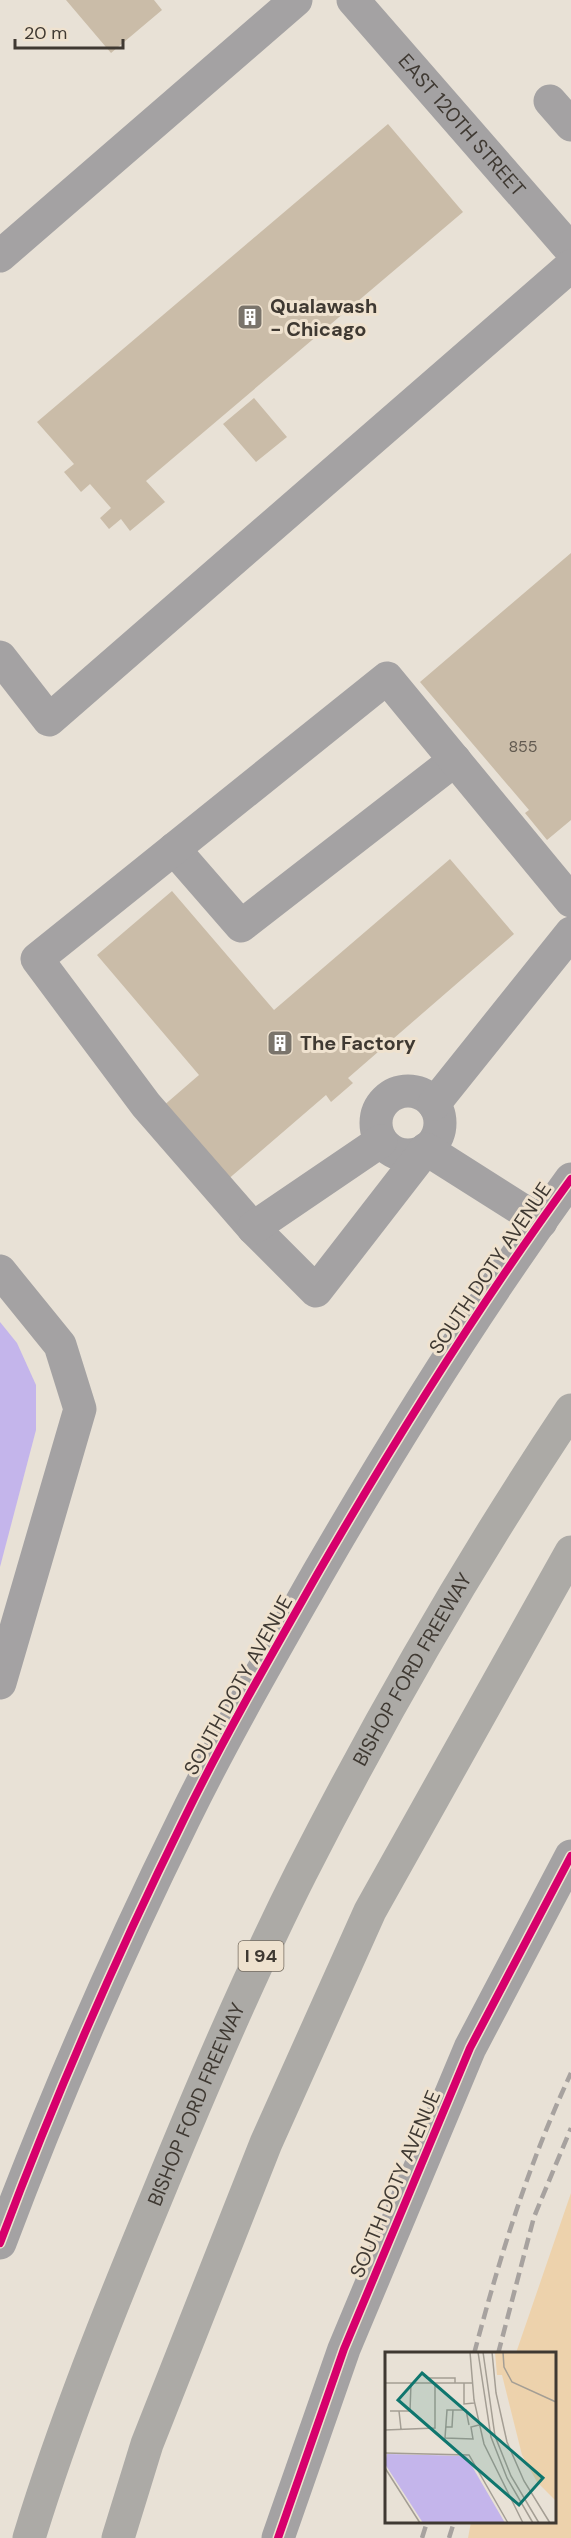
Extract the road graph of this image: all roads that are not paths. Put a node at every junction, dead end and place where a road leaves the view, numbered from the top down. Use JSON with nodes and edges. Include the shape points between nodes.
{"nodes":[{"id":1,"x":296,"y":0,"type":"edge"},
{"id":2,"x":353,"y":0,"type":"edge"},
{"id":3,"x":550,"y":101,"type":"dead end"},
{"id":4,"x":571,"y":125,"type":"edge"},
{"id":5,"x":571,"y":250,"type":"edge"},
{"id":6,"x":0,"y":256,"type":"edge"},
{"id":7,"x":571,"y":266,"type":"edge"},
{"id":8,"x":0,"y":657,"type":"edge"},
{"id":9,"x":455,"y":760,"type":"junction"},
{"id":10,"x":174,"y":849,"type":"junction"},
{"id":11,"x":571,"y":902,"type":"edge"},
{"id":12,"x":571,"y":933,"type":"edge"},
{"id":13,"x":434,"y":1104,"type":"junction"},
{"id":14,"x":381,"y":1141,"type":"junction"},
{"id":15,"x":426,"y":1149,"type":"junction"},
{"id":16,"x":571,"y":1179,"type":"edge"},
{"id":17,"x":541,"y":1222,"type":"junction"},
{"id":18,"x":253,"y":1228,"type":"junction"},
{"id":19,"x":0,"y":1271,"type":"edge"},
{"id":20,"x":571,"y":1410,"type":"edge"},
{"id":21,"x":571,"y":1552,"type":"edge"},
{"id":22,"x":0,"y":1683,"type":"edge"},
{"id":23,"x":571,"y":1856,"type":"edge"},
{"id":24,"x":0,"y":2243,"type":"edge"},
{"id":25,"x":29,"y":2538,"type":"edge"},
{"id":26,"x":118,"y":2538,"type":"edge"},
{"id":27,"x":278,"y":2538,"type":"edge"}],
"edges":[{"from":1,"to":6,"type":"street"},
{"from":2,"to":5,"type":"street","name":"EAST 120TH STREET"},
{"from":3,"to":4,"type":"street"},
{"from":7,"to":8,"type":"street","via":[[49,720]]},
{"from":9,"to":10,"type":"street","via":[[241,926]]},
{"from":9,"to":10,"type":"street","via":[[387,678]]},
{"from":9,"to":11,"type":"street"},
{"from":10,"to":18,"type":"street","via":[[37,959],[146,1105]]},
{"from":12,"to":13,"type":"street"},
{"from":13,"to":14,"type":"street","via":[[418,1092],[398,1091],[389,1096],[375,1122]]},
{"from":13,"to":15,"type":"street","via":[[439,1113],[438,1134]]},
{"from":14,"to":15,"type":"street","via":[[407,1155]]},
{"from":14,"to":18,"type":"street"},
{"from":15,"to":17,"type":"street"},
{"from":15,"to":18,"type":"street","via":[[316,1291]]},
{"from":16,"to":17,"type":"street","name":"SOUTH DOTY AVENUE"},
{"from":17,"to":24,"type":"street","name":"SOUTH DOTY AVENUE","via":[[447,1359],[370,1483],[185,1817],[106,1985]]},
{"from":19,"to":22,"type":"street","via":[[60,1345],[80,1409]]},
{"from":20,"to":25,"type":"highway","name":"BISHOP FORD FREEWAY","number":"I 94","via":[[522,1483],[409,1675],[261,1955],[109,2311]]},
{"from":21,"to":26,"type":"highway","via":[[370,1911],[266,2143],[147,2444]]},
{"from":23,"to":27,"type":"street","name":"SOUTH DOTY AVENUE","via":[[470,2048],[344,2349]]}]}
